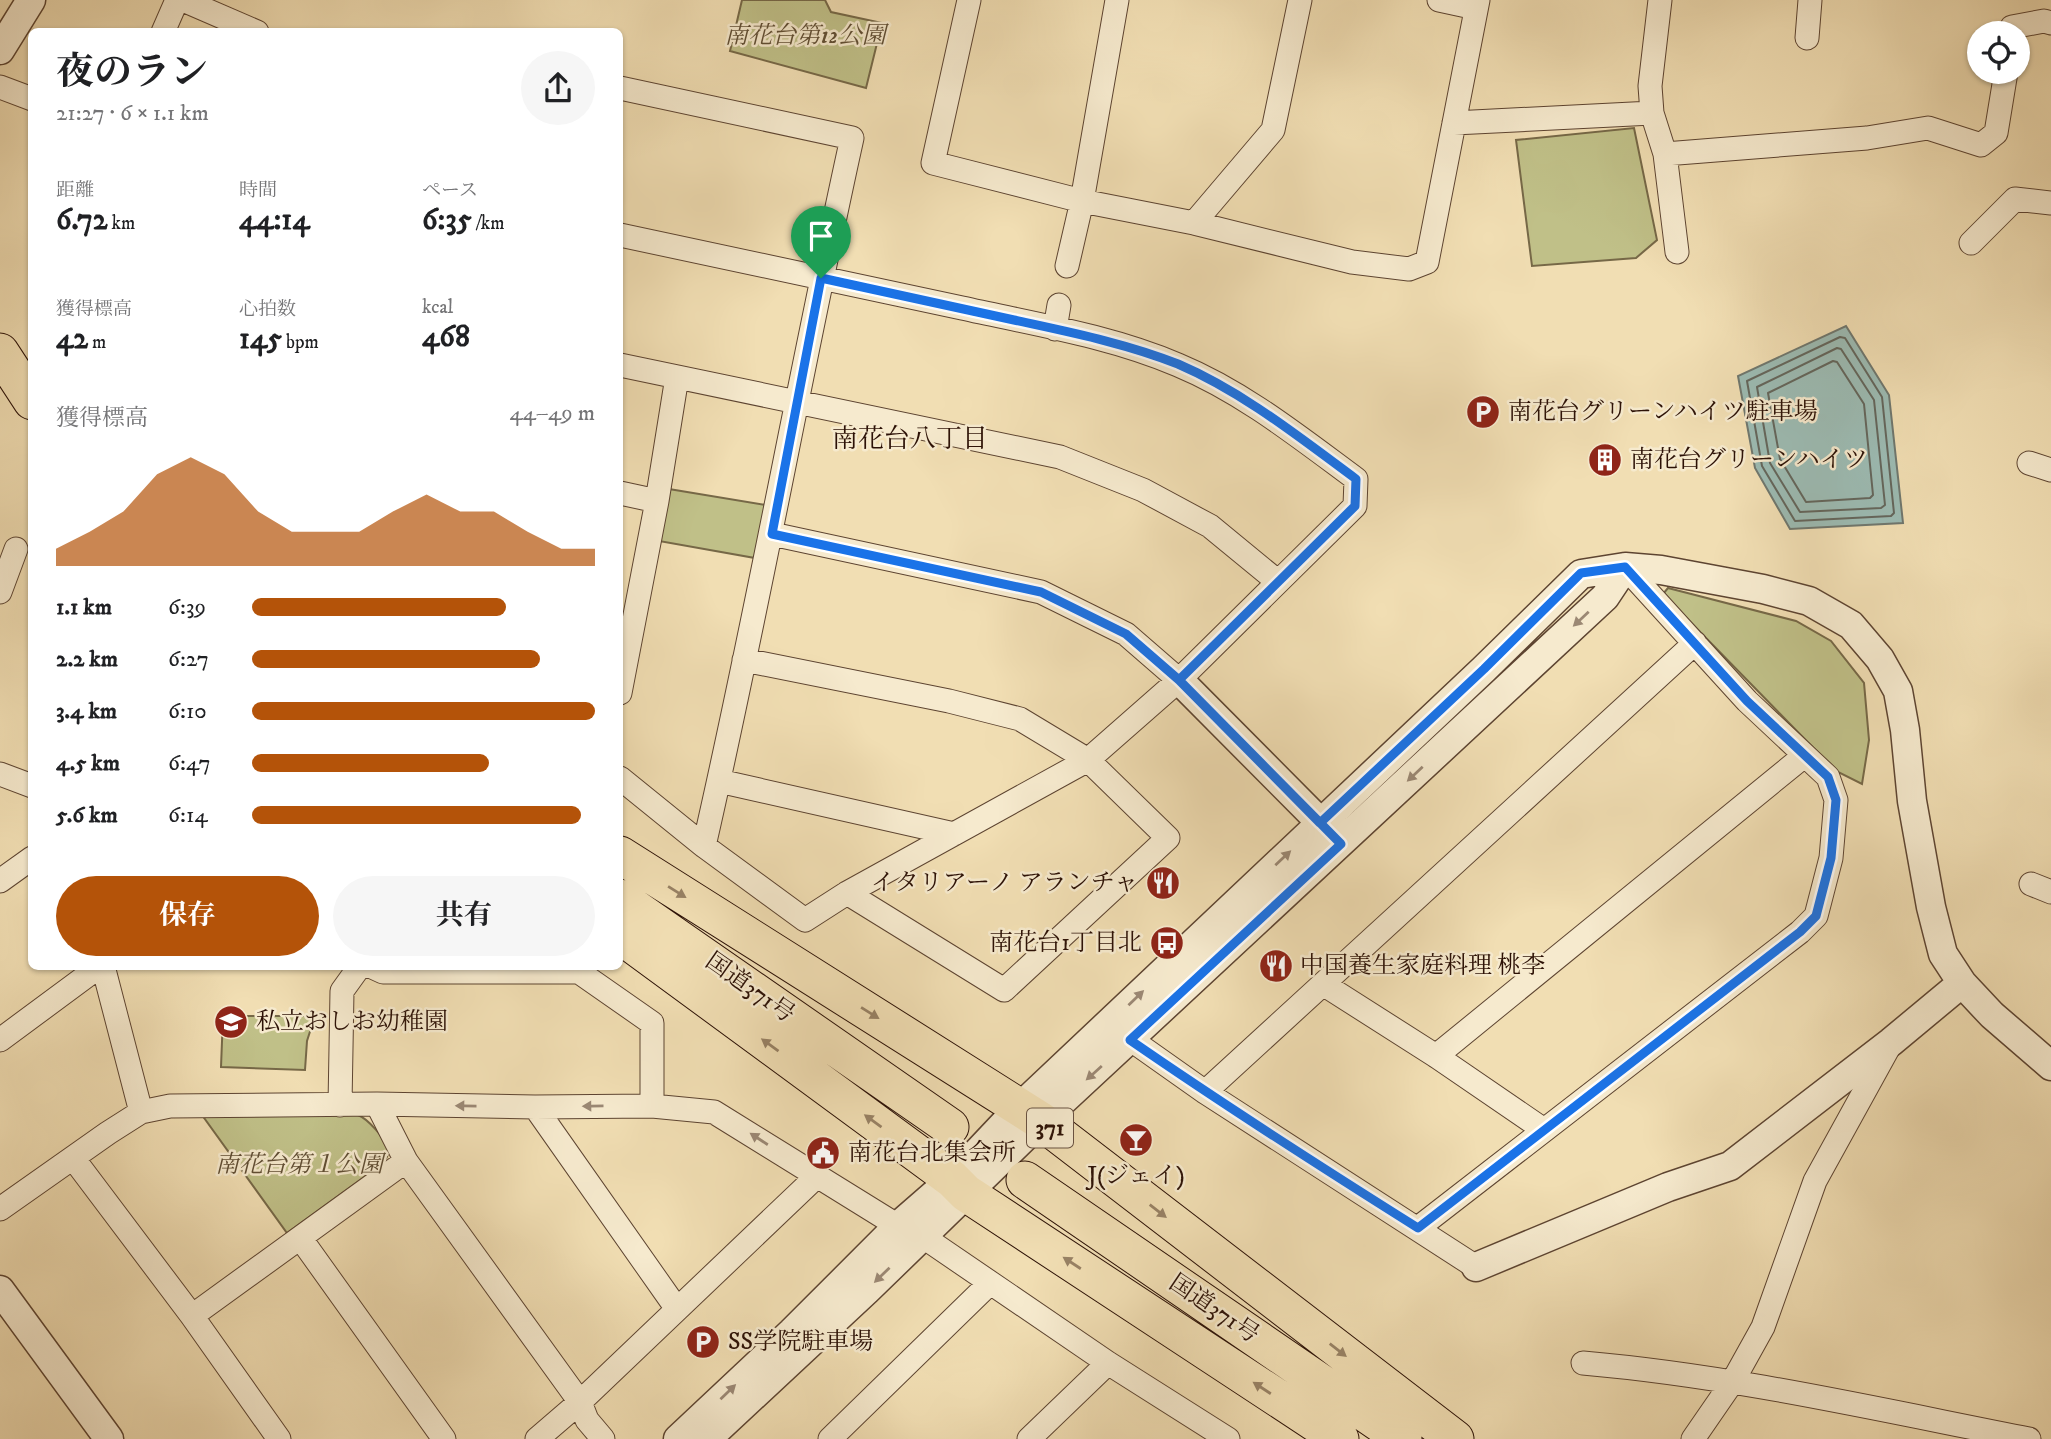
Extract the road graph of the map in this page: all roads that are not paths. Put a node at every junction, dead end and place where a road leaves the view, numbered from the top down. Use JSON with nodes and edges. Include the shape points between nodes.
{"nodes":[{"id":1,"x":31,"y":0,"type":"edge"},
{"id":2,"x":180,"y":0,"type":"edge"},
{"id":3,"x":969,"y":0,"type":"edge"},
{"id":4,"x":1117,"y":0,"type":"edge"},
{"id":5,"x":1300,"y":0,"type":"edge"},
{"id":6,"x":1438,"y":0,"type":"edge"},
{"id":7,"x":1660,"y":0,"type":"edge"},
{"id":8,"x":1810,"y":0,"type":"edge"},
{"id":9,"x":1477,"y":4,"type":"edge"},
{"id":10,"x":2047,"y":15,"type":"edge"},
{"id":11,"x":2030,"y":21,"type":"edge"},
{"id":12,"x":165,"y":28,"type":"edge"},
{"id":13,"x":247,"y":28,"type":"edge"},
{"id":14,"x":1807,"y":38,"type":"dead end"},
{"id":15,"x":0,"y":50,"type":"edge"},
{"id":16,"x":2004,"y":84,"type":"edge"},
{"id":17,"x":0,"y":87,"type":"edge"},
{"id":18,"x":623,"y":89,"type":"edge"},
{"id":19,"x":28,"y":98,"type":"edge"},
{"id":20,"x":1652,"y":113,"type":"junction"},
{"id":21,"x":1454,"y":123,"type":"junction"},
{"id":22,"x":1665,"y":154,"type":"junction"},
{"id":23,"x":1082,"y":201,"type":"junction"},
{"id":24,"x":2051,"y":203,"type":"edge"},
{"id":25,"x":1194,"y":223,"type":"junction"},
{"id":26,"x":623,"y":236,"type":"edge"},
{"id":27,"x":1971,"y":243,"type":"dead end"},
{"id":28,"x":1677,"y":252,"type":"dead end"},
{"id":29,"x":1067,"y":266,"type":"dead end"},
{"id":30,"x":821,"y":278,"type":"junction"},
{"id":31,"x":1059,"y":305,"type":"dead end"},
{"id":32,"x":1055,"y":329,"type":"junction"},
{"id":33,"x":0,"y":352,"type":"edge"},
{"id":34,"x":623,"y":366,"type":"edge"},
{"id":35,"x":677,"y":377,"type":"junction"},
{"id":36,"x":28,"y":395,"type":"edge"},
{"id":37,"x":796,"y":401,"type":"junction"},
{"id":38,"x":623,"y":494,"type":"edge"},
{"id":39,"x":657,"y":501,"type":"junction"},
{"id":40,"x":772,"y":534,"type":"junction"},
{"id":41,"x":16,"y":550,"type":"edge"},
{"id":42,"x":1625,"y":567,"type":"junction"},
{"id":43,"x":1278,"y":581,"type":"junction"},
{"id":44,"x":0,"y":592,"type":"edge"},
{"id":45,"x":627,"y":615,"type":"edge"},
{"id":46,"x":1695,"y":643,"type":"junction"},
{"id":47,"x":623,"y":660,"type":"edge"},
{"id":48,"x":744,"y":660,"type":"junction"},
{"id":49,"x":1179,"y":680,"type":"junction"},
{"id":50,"x":1804,"y":756,"type":"junction"},
{"id":51,"x":1088,"y":760,"type":"junction"},
{"id":52,"x":0,"y":774,"type":"edge"},
{"id":53,"x":623,"y":780,"type":"edge"},
{"id":54,"x":719,"y":781,"type":"junction"},
{"id":55,"x":28,"y":784,"type":"edge"},
{"id":56,"x":1320,"y":823,"type":"junction"},
{"id":57,"x":954,"y":834,"type":"junction"},
{"id":58,"x":1341,"y":844,"type":"junction"},
{"id":59,"x":704,"y":846,"type":"junction"},
{"id":60,"x":623,"y":857,"type":"edge"},
{"id":61,"x":28,"y":861,"type":"edge"},
{"id":62,"x":0,"y":881,"type":"edge"},
{"id":63,"x":847,"y":894,"type":"junction"},
{"id":64,"x":623,"y":900,"type":"edge"},
{"id":65,"x":623,"y":937,"type":"edge"},
{"id":66,"x":96,"y":970,"type":"edge"},
{"id":67,"x":103,"y":970,"type":"edge"},
{"id":68,"x":356,"y":970,"type":"edge"},
{"id":69,"x":379,"y":970,"type":"edge"},
{"id":70,"x":1962,"y":983,"type":"junction"},
{"id":71,"x":1323,"y":984,"type":"junction"},
{"id":72,"x":0,"y":1040,"type":"edge"},
{"id":73,"x":1130,"y":1040,"type":"junction"},
{"id":74,"x":1891,"y":1042,"type":"junction"},
{"id":75,"x":1436,"y":1056,"type":"junction"},
{"id":76,"x":2051,"y":1066,"type":"edge"},
{"id":77,"x":1205,"y":1092,"type":"junction"},
{"id":78,"x":377,"y":1104,"type":"junction"},
{"id":79,"x":340,"y":1105,"type":"junction"},
{"id":80,"x":652,"y":1106,"type":"junction"},
{"id":81,"x":535,"y":1107,"type":"junction"},
{"id":82,"x":141,"y":1112,"type":"junction"},
{"id":83,"x":1030,"y":1114,"type":"junction"},
{"id":84,"x":950,"y":1127,"type":"dead end"},
{"id":85,"x":1544,"y":1130,"type":"junction"},
{"id":86,"x":73,"y":1158,"type":"junction"},
{"id":87,"x":406,"y":1161,"type":"junction"},
{"id":88,"x":816,"y":1177,"type":"junction"},
{"id":89,"x":1025,"y":1180,"type":"dead end"},
{"id":90,"x":958,"y":1186,"type":"junction"},
{"id":91,"x":0,"y":1209,"type":"edge"},
{"id":92,"x":1418,"y":1228,"type":"junction"},
{"id":93,"x":910,"y":1231,"type":"junction"},
{"id":94,"x":301,"y":1239,"type":"junction"},
{"id":95,"x":1476,"y":1267,"type":"joint"},
{"id":96,"x":990,"y":1283,"type":"junction"},
{"id":97,"x":5,"y":1307,"type":"edge"},
{"id":98,"x":677,"y":1309,"type":"junction"},
{"id":99,"x":192,"y":1316,"type":"junction"},
{"id":100,"x":1108,"y":1363,"type":"junction"},
{"id":101,"x":1583,"y":1363,"type":"dead end"},
{"id":102,"x":1733,"y":1381,"type":"junction"},
{"id":103,"x":580,"y":1402,"type":"junction"},
{"id":104,"x":109,"y":1439,"type":"edge"},
{"id":105,"x":279,"y":1439,"type":"edge"},
{"id":106,"x":444,"y":1439,"type":"edge"},
{"id":107,"x":537,"y":1439,"type":"edge"},
{"id":108,"x":603,"y":1439,"type":"edge"},
{"id":109,"x":678,"y":1439,"type":"edge"},
{"id":110,"x":707,"y":1439,"type":"edge"},
{"id":111,"x":831,"y":1439,"type":"edge"},
{"id":112,"x":1029,"y":1439,"type":"edge"},
{"id":113,"x":1228,"y":1439,"type":"edge"},
{"id":114,"x":1340,"y":1439,"type":"edge"},
{"id":115,"x":1403,"y":1439,"type":"edge"},
{"id":116,"x":1455,"y":1439,"type":"edge"},
{"id":117,"x":1693,"y":1439,"type":"edge"},
{"id":118,"x":2029,"y":1439,"type":"edge"}],
"edges":[{"from":1,"to":15,"type":"street"},
{"from":2,"to":12,"type":"street"},
{"from":2,"to":13,"type":"street"},
{"from":3,"to":23,"type":"street","via":[[933,163]]},
{"from":4,"to":23,"type":"street"},
{"from":5,"to":25,"type":"street","via":[[1273,130]]},
{"from":6,"to":9,"type":"street"},
{"from":7,"to":20,"type":"street","via":[[1650,86]]},
{"from":8,"to":14,"type":"street"},
{"from":9,"to":21,"type":"street"},
{"from":10,"to":11,"type":"street"},
{"from":16,"to":22,"type":"street","via":[[1997,133],[1981,145],[1928,128],[1867,138]]},
{"from":17,"to":19,"type":"street"},
{"from":18,"to":30,"type":"street","via":[[852,138]]},
{"from":20,"to":21,"type":"street"},
{"from":20,"to":22,"type":"street"},
{"from":21,"to":25,"type":"street","via":[[1427,262],[1409,269],[1352,261]]},
{"from":22,"to":28,"type":"street"},
{"from":23,"to":25,"type":"street"},
{"from":23,"to":29,"type":"street"},
{"from":24,"to":27,"type":"street","via":[[2015,199]]},
{"from":26,"to":30,"type":"street"},
{"from":30,"to":32,"type":"street"},
{"from":30,"to":37,"type":"street"},
{"from":31,"to":32,"type":"street"},
{"from":32,"to":43,"type":"street","via":[[1127,346],[1209,380],[1278,422],[1356,479],[1355,506]]},
{"from":33,"to":36,"type":"highway"},
{"from":34,"to":35,"type":"street"},
{"from":35,"to":37,"type":"street"},
{"from":35,"to":39,"type":"street"},
{"from":37,"to":40,"type":"street"},
{"from":37,"to":43,"type":"street","via":[[1060,457],[1143,490],[1210,526]]},
{"from":38,"to":39,"type":"street"},
{"from":39,"to":45,"type":"street"},
{"from":40,"to":48,"type":"street"},
{"from":40,"to":49,"type":"street","via":[[1041,592],[1126,634]]},
{"from":41,"to":44,"type":"street"},
{"from":42,"to":46,"type":"street"},
{"from":42,"to":56,"type":"street","via":[[1581,573]]},
{"from":42,"to":58,"type":"street","one_way":true,"via":[[1605,597]]},
{"from":42,"to":70,"type":"street","via":[[1661,570],[1809,601],[1851,625],[1880,659],[1898,691],[1912,801],[1943,954]]},
{"from":43,"to":49,"type":"street"},
{"from":45,"to":47,"type":"street"},
{"from":46,"to":50,"type":"street"},
{"from":46,"to":71,"type":"street"},
{"from":48,"to":51,"type":"street","via":[[1020,719]]},
{"from":48,"to":54,"type":"street"},
{"from":49,"to":51,"type":"street"},
{"from":49,"to":56,"type":"street"},
{"from":50,"to":75,"type":"street"},
{"from":50,"to":85,"type":"street","via":[[1828,777],[1836,800],[1831,858],[1816,916]]},
{"from":51,"to":57,"type":"street"},
{"from":51,"to":63,"type":"street","via":[[1168,838],[1004,990]]},
{"from":52,"to":55,"type":"street"},
{"from":53,"to":59,"type":"street"},
{"from":54,"to":57,"type":"street"},
{"from":54,"to":59,"type":"street"},
{"from":56,"to":58,"type":"street"},
{"from":83,"to":56,"type":"street","one_way":true},
{"from":57,"to":63,"type":"street"},
{"from":58,"to":73,"type":"street"},
{"from":59,"to":63,"type":"street","via":[[805,920]]},
{"from":60,"to":83,"type":"highway","number":"371","one_way":true},
{"from":61,"to":62,"type":"street"},
{"from":64,"to":84,"type":"highway","name":"国道371号"},
{"from":90,"to":65,"type":"highway","one_way":true},
{"from":66,"to":72,"type":"street"},
{"from":67,"to":82,"type":"street"},
{"from":68,"to":79,"type":"street","via":[[342,991]]},
{"from":69,"to":80,"type":"street","via":[[579,972],[652,1023]]},
{"from":70,"to":74,"type":"street"},
{"from":70,"to":76,"type":"street"},
{"from":71,"to":75,"type":"street"},
{"from":71,"to":77,"type":"street"},
{"from":73,"to":77,"type":"street"},
{"from":73,"to":83,"type":"street","one_way":true},
{"from":74,"to":95,"type":"street","via":[[1730,1166]]},
{"from":74,"to":102,"type":"street","via":[[1815,1181],[1763,1327]]},
{"from":75,"to":85,"type":"street"},
{"from":77,"to":92,"type":"street"},
{"from":78,"to":79,"type":"street"},
{"from":81,"to":78,"type":"street","one_way":true},
{"from":78,"to":87,"type":"street"},
{"from":79,"to":82,"type":"street","via":[[170,1106]]},
{"from":80,"to":81,"type":"street","one_way":true},
{"from":88,"to":80,"type":"street","one_way":true,"via":[[714,1112]]},
{"from":81,"to":98,"type":"street"},
{"from":82,"to":86,"type":"street"},
{"from":83,"to":90,"type":"street"},
{"from":83,"to":116,"type":"highway","number":"371","one_way":true},
{"from":85,"to":92,"type":"street"},
{"from":86,"to":91,"type":"street"},
{"from":86,"to":99,"type":"street"},
{"from":87,"to":94,"type":"street"},
{"from":87,"to":103,"type":"street"},
{"from":88,"to":93,"type":"street"},
{"from":88,"to":98,"type":"street"},
{"from":89,"to":115,"type":"highway","name":"国道371号","number":"371"},
{"from":90,"to":93,"type":"street"},
{"from":90,"to":93,"type":"street","via":[[919,1208]]},
{"from":114,"to":90,"type":"highway","one_way":true},
{"from":92,"to":95,"type":"street"},
{"from":93,"to":96,"type":"street"},
{"from":109,"to":93,"type":"street","one_way":true,"via":[[792,1332]]},
{"from":93,"to":110,"type":"street","one_way":true},
{"from":94,"to":99,"type":"street"},
{"from":94,"to":106,"type":"street"},
{"from":96,"to":100,"type":"street"},
{"from":96,"to":111,"type":"street"},
{"from":97,"to":104,"type":"street"},
{"from":98,"to":103,"type":"street"},
{"from":99,"to":105,"type":"street"},
{"from":100,"to":112,"type":"street"},
{"from":100,"to":113,"type":"street"},
{"from":101,"to":102,"type":"street"},
{"from":102,"to":117,"type":"street"},
{"from":102,"to":118,"type":"street"},
{"from":103,"to":107,"type":"street"},
{"from":103,"to":108,"type":"street","via":[[587,1420]]}]}
